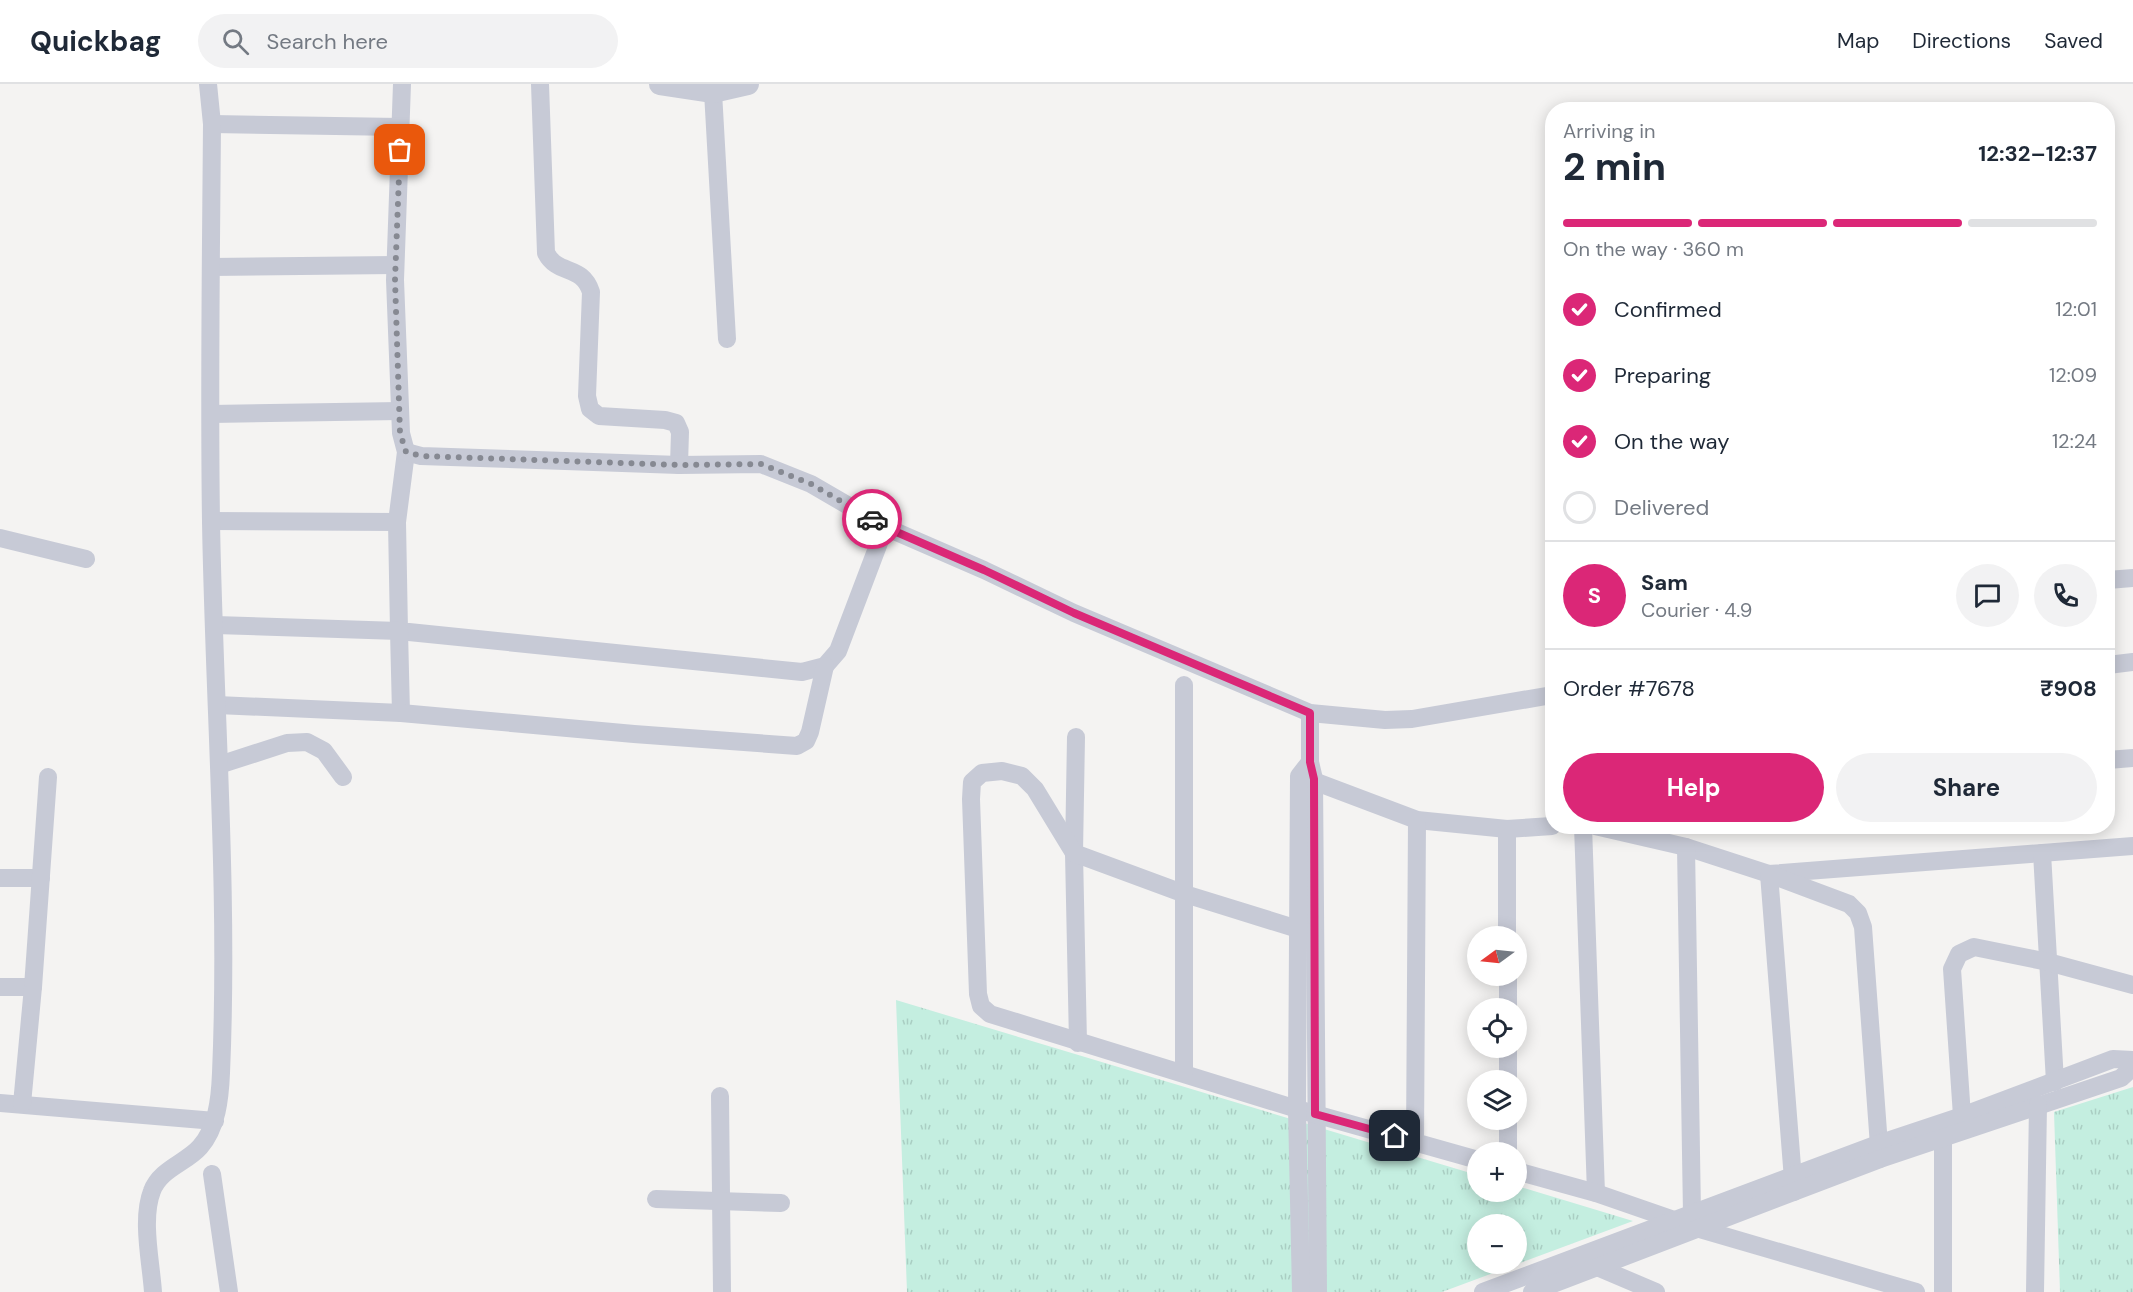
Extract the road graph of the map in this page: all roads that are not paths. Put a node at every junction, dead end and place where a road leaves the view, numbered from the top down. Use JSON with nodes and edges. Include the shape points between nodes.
{"nodes":[{"id":1,"x":208,"y":84,"type":"edge"},
{"id":2,"x":402,"y":84,"type":"edge"},
{"id":3,"x":540,"y":84,"type":"edge"},
{"id":4,"x":660,"y":84,"type":"edge"},
{"id":5,"x":748,"y":84,"type":"edge"},
{"id":6,"x":713,"y":92,"type":"junction"},
{"id":7,"x":212,"y":124,"type":"junction"},
{"id":8,"x":400,"y":127,"type":"junction"},
{"id":9,"x":395,"y":265,"type":"junction"},
{"id":10,"x":211,"y":267,"type":"junction"},
{"id":11,"x":727,"y":339,"type":"dead end"},
{"id":12,"x":400,"y":411,"type":"junction"},
{"id":13,"x":211,"y":414,"type":"junction"},
{"id":14,"x":406,"y":452,"type":"junction"},
{"id":15,"x":679,"y":465,"type":"junction"},
{"id":16,"x":211,"y":521,"type":"junction"},
{"id":17,"x":397,"y":522,"type":"junction"},
{"id":18,"x":885,"y":527,"type":"junction"},
{"id":19,"x":0,"y":538,"type":"edge"},
{"id":20,"x":86,"y":559,"type":"dead end"},
{"id":21,"x":2133,"y":578,"type":"edge"},
{"id":22,"x":2115,"y":579,"type":"edge"},
{"id":23,"x":214,"y":625,"type":"junction"},
{"id":24,"x":399,"y":631,"type":"junction"},
{"id":25,"x":2133,"y":662,"type":"edge"},
{"id":26,"x":2115,"y":664,"type":"edge"},
{"id":27,"x":825,"y":666,"type":"junction"},
{"id":28,"x":1184,"y":685,"type":"dead end"},
{"id":29,"x":1545,"y":696,"type":"edge"},
{"id":30,"x":217,"y":705,"type":"junction"},
{"id":31,"x":401,"y":713,"type":"junction"},
{"id":32,"x":1310,"y":713,"type":"junction"},
{"id":33,"x":1076,"y":737,"type":"dead end"},
{"id":34,"x":2133,"y":758,"type":"edge"},
{"id":35,"x":2115,"y":759,"type":"edge"},
{"id":36,"x":219,"y":765,"type":"junction"},
{"id":37,"x":1307,"y":772,"type":"junction"},
{"id":38,"x":48,"y":777,"type":"dead end"},
{"id":39,"x":343,"y":777,"type":"dead end"},
{"id":40,"x":1417,"y":820,"type":"junction"},
{"id":41,"x":1545,"y":826,"type":"edge"},
{"id":42,"x":1507,"y":829,"type":"junction"},
{"id":43,"x":1582,"y":834,"type":"edge"},
{"id":44,"x":1656,"y":834,"type":"edge"},
{"id":45,"x":2133,"y":846,"type":"edge"},
{"id":46,"x":1686,"y":848,"type":"junction"},
{"id":47,"x":2133,"y":852,"type":"edge"},
{"id":48,"x":1074,"y":853,"type":"junction"},
{"id":49,"x":2042,"y":854,"type":"junction"},
{"id":50,"x":1770,"y":874,"type":"junction"},
{"id":51,"x":0,"y":878,"type":"edge"},
{"id":52,"x":41,"y":878,"type":"junction"},
{"id":53,"x":1185,"y":894,"type":"junction"},
{"id":54,"x":1507,"y":926,"type":"edge"},
{"id":55,"x":1307,"y":932,"type":"junction"},
{"id":56,"x":2048,"y":962,"type":"junction"},
{"id":57,"x":2133,"y":985,"type":"edge"},
{"id":58,"x":0,"y":987,"type":"edge"},
{"id":59,"x":33,"y":987,"type":"junction"},
{"id":60,"x":1078,"y":1043,"type":"junction"},
{"id":61,"x":2133,"y":1060,"type":"edge"},
{"id":62,"x":2133,"y":1066,"type":"edge"},
{"id":63,"x":1184,"y":1073,"type":"junction"},
{"id":64,"x":2055,"y":1082,"type":"junction"},
{"id":65,"x":720,"y":1096,"type":"dead end"},
{"id":66,"x":0,"y":1103,"type":"edge"},
{"id":67,"x":22,"y":1104,"type":"junction"},
{"id":68,"x":2038,"y":1105,"type":"junction"},
{"id":69,"x":1297,"y":1109,"type":"junction"},
{"id":70,"x":1315,"y":1114,"type":"junction"},
{"id":71,"x":1962,"y":1116,"type":"junction"},
{"id":72,"x":215,"y":1120,"type":"junction"},
{"id":73,"x":1943,"y":1138,"type":"junction"},
{"id":74,"x":1415,"y":1142,"type":"junction"},
{"id":75,"x":1879,"y":1152,"type":"junction"},
{"id":76,"x":1467,"y":1157,"type":"edge"},
{"id":77,"x":212,"y":1174,"type":"dead end"},
{"id":78,"x":1527,"y":1174,"type":"edge"},
{"id":79,"x":1793,"y":1185,"type":"junction"},
{"id":80,"x":1596,"y":1193,"type":"junction"},
{"id":81,"x":656,"y":1199,"type":"dead end"},
{"id":82,"x":721,"y":1202,"type":"junction"},
{"id":83,"x":781,"y":1203,"type":"dead end"},
{"id":84,"x":1690,"y":1221,"type":"junction"},
{"id":85,"x":1597,"y":1267,"type":"junction"},
{"id":86,"x":1854,"y":1283,"type":"edge"},
{"id":87,"x":153,"y":1292,"type":"edge"},
{"id":88,"x":229,"y":1292,"type":"edge"},
{"id":89,"x":722,"y":1292,"type":"edge"},
{"id":90,"x":1301,"y":1292,"type":"edge"},
{"id":91,"x":1318,"y":1292,"type":"edge"},
{"id":92,"x":1483,"y":1292,"type":"edge"},
{"id":93,"x":1532,"y":1292,"type":"edge"},
{"id":94,"x":1656,"y":1292,"type":"edge"},
{"id":95,"x":1916,"y":1292,"type":"edge"},
{"id":96,"x":1943,"y":1292,"type":"edge"},
{"id":97,"x":2035,"y":1292,"type":"edge"}],
"edges":[{"from":1,"to":7,"type":"street"},
{"from":2,"to":8,"type":"street"},
{"from":3,"to":15,"type":"street","via":[[546,253],[551,263],[575,271],[587,281],[591,292],[587,396],[591,409],[599,416],[676,423],[680,432]]},
{"from":4,"to":6,"type":"street"},
{"from":5,"to":6,"type":"street"},
{"from":6,"to":11,"type":"street"},
{"from":7,"to":8,"type":"street"},
{"from":7,"to":10,"type":"street"},
{"from":8,"to":9,"type":"street"},
{"from":9,"to":10,"type":"street"},
{"from":9,"to":12,"type":"street"},
{"from":10,"to":13,"type":"street"},
{"from":12,"to":13,"type":"street"},
{"from":12,"to":14,"type":"street","via":[[400,433]]},
{"from":13,"to":16,"type":"street"},
{"from":14,"to":15,"type":"street","via":[[421,456]]},
{"from":14,"to":17,"type":"street"},
{"from":15,"to":18,"type":"street","via":[[761,464],[811,484]]},
{"from":16,"to":17,"type":"street"},
{"from":16,"to":23,"type":"street"},
{"from":17,"to":24,"type":"street"},
{"from":18,"to":27,"type":"street","via":[[838,651]]},
{"from":18,"to":32,"type":"street","via":[[1074,613]]},
{"from":19,"to":20,"type":"street"},
{"from":21,"to":22,"type":"street"},
{"from":23,"to":24,"type":"street"},
{"from":23,"to":30,"type":"street"},
{"from":24,"to":27,"type":"street","via":[[802,672]]},
{"from":24,"to":31,"type":"street"},
{"from":25,"to":26,"type":"street"},
{"from":27,"to":31,"type":"street","via":[[810,732],[806,741],[797,746]]},
{"from":28,"to":53,"type":"street"},
{"from":29,"to":32,"type":"street","via":[[1412,719]]},
{"from":30,"to":31,"type":"street"},
{"from":30,"to":36,"type":"street"},
{"from":32,"to":37,"type":"street"},
{"from":33,"to":48,"type":"street"},
{"from":34,"to":35,"type":"street"},
{"from":36,"to":39,"type":"street","via":[[287,743],[307,742],[324,751]]},
{"from":36,"to":72,"type":"street","via":[[223,1023]]},
{"from":37,"to":40,"type":"street"},
{"from":37,"to":55,"type":"street"},
{"from":38,"to":52,"type":"street"},
{"from":40,"to":42,"type":"street"},
{"from":40,"to":74,"type":"street"},
{"from":41,"to":42,"type":"street"},
{"from":42,"to":54,"type":"street"},
{"from":43,"to":80,"type":"street"},
{"from":44,"to":46,"type":"street"},
{"from":45,"to":47,"type":"street"},
{"from":45,"to":49,"type":"street"},
{"from":46,"to":50,"type":"street"},
{"from":46,"to":84,"type":"street"},
{"from":48,"to":53,"type":"street"},
{"from":48,"to":60,"type":"street"},
{"from":48,"to":60,"type":"street","via":[[1035,789],[1022,776],[1002,771],[982,773],[972,782],[976,960],[981,1006],[990,1014]]},
{"from":49,"to":50,"type":"street"},
{"from":49,"to":56,"type":"street"},
{"from":50,"to":75,"type":"street","via":[[1849,904],[1858,913],[1863,927]]},
{"from":50,"to":79,"type":"street"},
{"from":51,"to":52,"type":"street"},
{"from":52,"to":59,"type":"street"},
{"from":53,"to":55,"type":"street"},
{"from":53,"to":63,"type":"street"},
{"from":55,"to":69,"type":"street"},
{"from":55,"to":70,"type":"street"},
{"from":56,"to":57,"type":"street"},
{"from":56,"to":64,"type":"street"},
{"from":56,"to":71,"type":"street","via":[[1974,947],[1959,954],[1953,969]]},
{"from":58,"to":59,"type":"street"},
{"from":59,"to":67,"type":"street"},
{"from":60,"to":63,"type":"street"},
{"from":61,"to":64,"type":"street","via":[[2113,1059]]},
{"from":62,"to":68,"type":"street","via":[[2121,1078]]},
{"from":63,"to":69,"type":"street"},
{"from":64,"to":71,"type":"street"},
{"from":65,"to":82,"type":"street"},
{"from":66,"to":67,"type":"street"},
{"from":67,"to":72,"type":"street"},
{"from":68,"to":73,"type":"street"},
{"from":68,"to":97,"type":"street"},
{"from":69,"to":70,"type":"street"},
{"from":69,"to":90,"type":"street"},
{"from":70,"to":74,"type":"street"},
{"from":70,"to":91,"type":"street"},
{"from":71,"to":75,"type":"street"},
{"from":72,"to":87,"type":"street","via":[[200,1147],[170,1168],[153,1187],[146,1209]]},
{"from":73,"to":75,"type":"street"},
{"from":73,"to":96,"type":"street"},
{"from":74,"to":76,"type":"street"},
{"from":75,"to":79,"type":"street"},
{"from":77,"to":88,"type":"street"},
{"from":78,"to":80,"type":"street"},
{"from":79,"to":84,"type":"street"},
{"from":80,"to":84,"type":"street"},
{"from":81,"to":82,"type":"street"},
{"from":82,"to":83,"type":"street"},
{"from":82,"to":89,"type":"street"},
{"from":84,"to":85,"type":"street"},
{"from":84,"to":86,"type":"street"},
{"from":84,"to":92,"type":"street"},
{"from":85,"to":93,"type":"street"},
{"from":85,"to":94,"type":"street"},
{"from":86,"to":95,"type":"street"}]}
